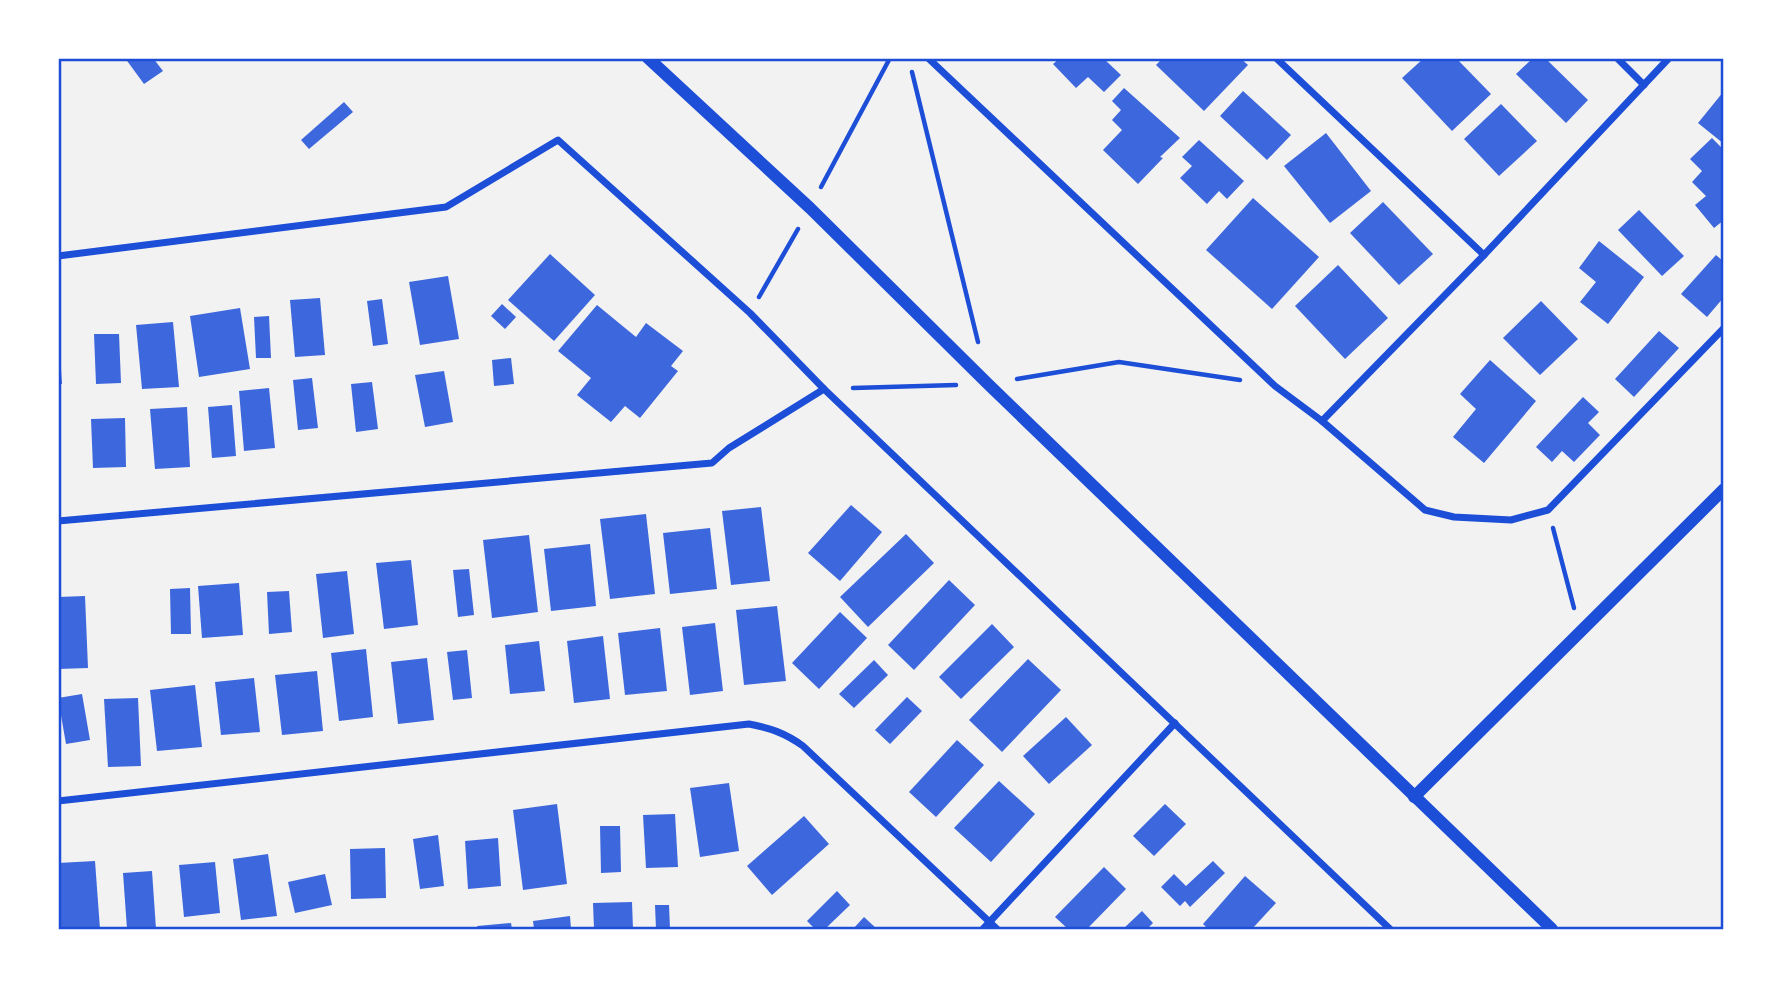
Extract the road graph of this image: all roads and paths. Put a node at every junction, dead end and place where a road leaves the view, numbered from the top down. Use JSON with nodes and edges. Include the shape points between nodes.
{"nodes":[{"id":1,"x":648,"y":58,"type":"edge"},
{"id":2,"x":890,"y":58,"type":"edge"},
{"id":3,"x":928,"y":58,"type":"edge"},
{"id":4,"x":1276,"y":58,"type":"edge"},
{"id":5,"x":1617,"y":58,"type":"edge"},
{"id":6,"x":1669,"y":58,"type":"edge"},
{"id":7,"x":912,"y":71,"type":"dead end"},
{"id":8,"x":1644,"y":85,"type":"junction"},
{"id":9,"x":810,"y":208,"type":"junction"},
{"id":10,"x":1484,"y":255,"type":"junction"},
{"id":11,"x":58,"y":256,"type":"edge"},
{"id":12,"x":750,"y":313,"type":"junction"},
{"id":13,"x":1724,"y":328,"type":"edge"},
{"id":14,"x":978,"y":343,"type":"dead end"},
{"id":15,"x":988,"y":384,"type":"junction"},
{"id":16,"x":1275,"y":386,"type":"junction"},
{"id":17,"x":824,"y":389,"type":"junction"},
{"id":18,"x":1322,"y":421,"type":"junction"},
{"id":19,"x":1724,"y":489,"type":"edge"},
{"id":20,"x":1548,"y":510,"type":"junction"},
{"id":21,"x":58,"y":521,"type":"edge"},
{"id":22,"x":1581,"y":632,"type":"junction"},
{"id":23,"x":1175,"y":723,"type":"junction"},
{"id":24,"x":1414,"y":797,"type":"junction"},
{"id":25,"x":58,"y":801,"type":"edge"},
{"id":26,"x":989,"y":923,"type":"junction"},
{"id":27,"x":983,"y":929,"type":"edge"},
{"id":28,"x":996,"y":929,"type":"edge"},
{"id":29,"x":1390,"y":929,"type":"edge"},
{"id":30,"x":1552,"y":929,"type":"edge"}],
"edges":[{"from":1,"to":9,"type":"street"},
{"from":2,"to":9,"type":"path"},
{"from":3,"to":16,"type":"street"},
{"from":4,"to":10,"type":"street"},
{"from":5,"to":8,"type":"street"},
{"from":6,"to":8,"type":"street"},
{"from":7,"to":14,"type":"path"},
{"from":8,"to":10,"type":"street"},
{"from":9,"to":12,"type":"path"},
{"from":9,"to":15,"type":"street"},
{"from":10,"to":18,"type":"street"},
{"from":11,"to":12,"type":"street","via":[[446,207],[558,140]]},
{"from":12,"to":17,"type":"street"},
{"from":13,"to":20,"type":"street"},
{"from":15,"to":16,"type":"path","via":[[1119,362]]},
{"from":15,"to":17,"type":"path"},
{"from":15,"to":24,"type":"street"},
{"from":16,"to":18,"type":"street"},
{"from":17,"to":21,"type":"street","via":[[712,463]]},
{"from":17,"to":23,"type":"street"},
{"from":18,"to":20,"type":"street","via":[[1425,510],[1454,517],[1511,520]]},
{"from":19,"to":22,"type":"street"},
{"from":20,"to":22,"type":"path"},
{"from":22,"to":24,"type":"street"},
{"from":23,"to":26,"type":"street"},
{"from":23,"to":29,"type":"street"},
{"from":24,"to":30,"type":"street"},
{"from":25,"to":26,"type":"street","via":[[748,724],[787,734],[803,746]]},
{"from":26,"to":27,"type":"street"},
{"from":26,"to":28,"type":"street"}]}
